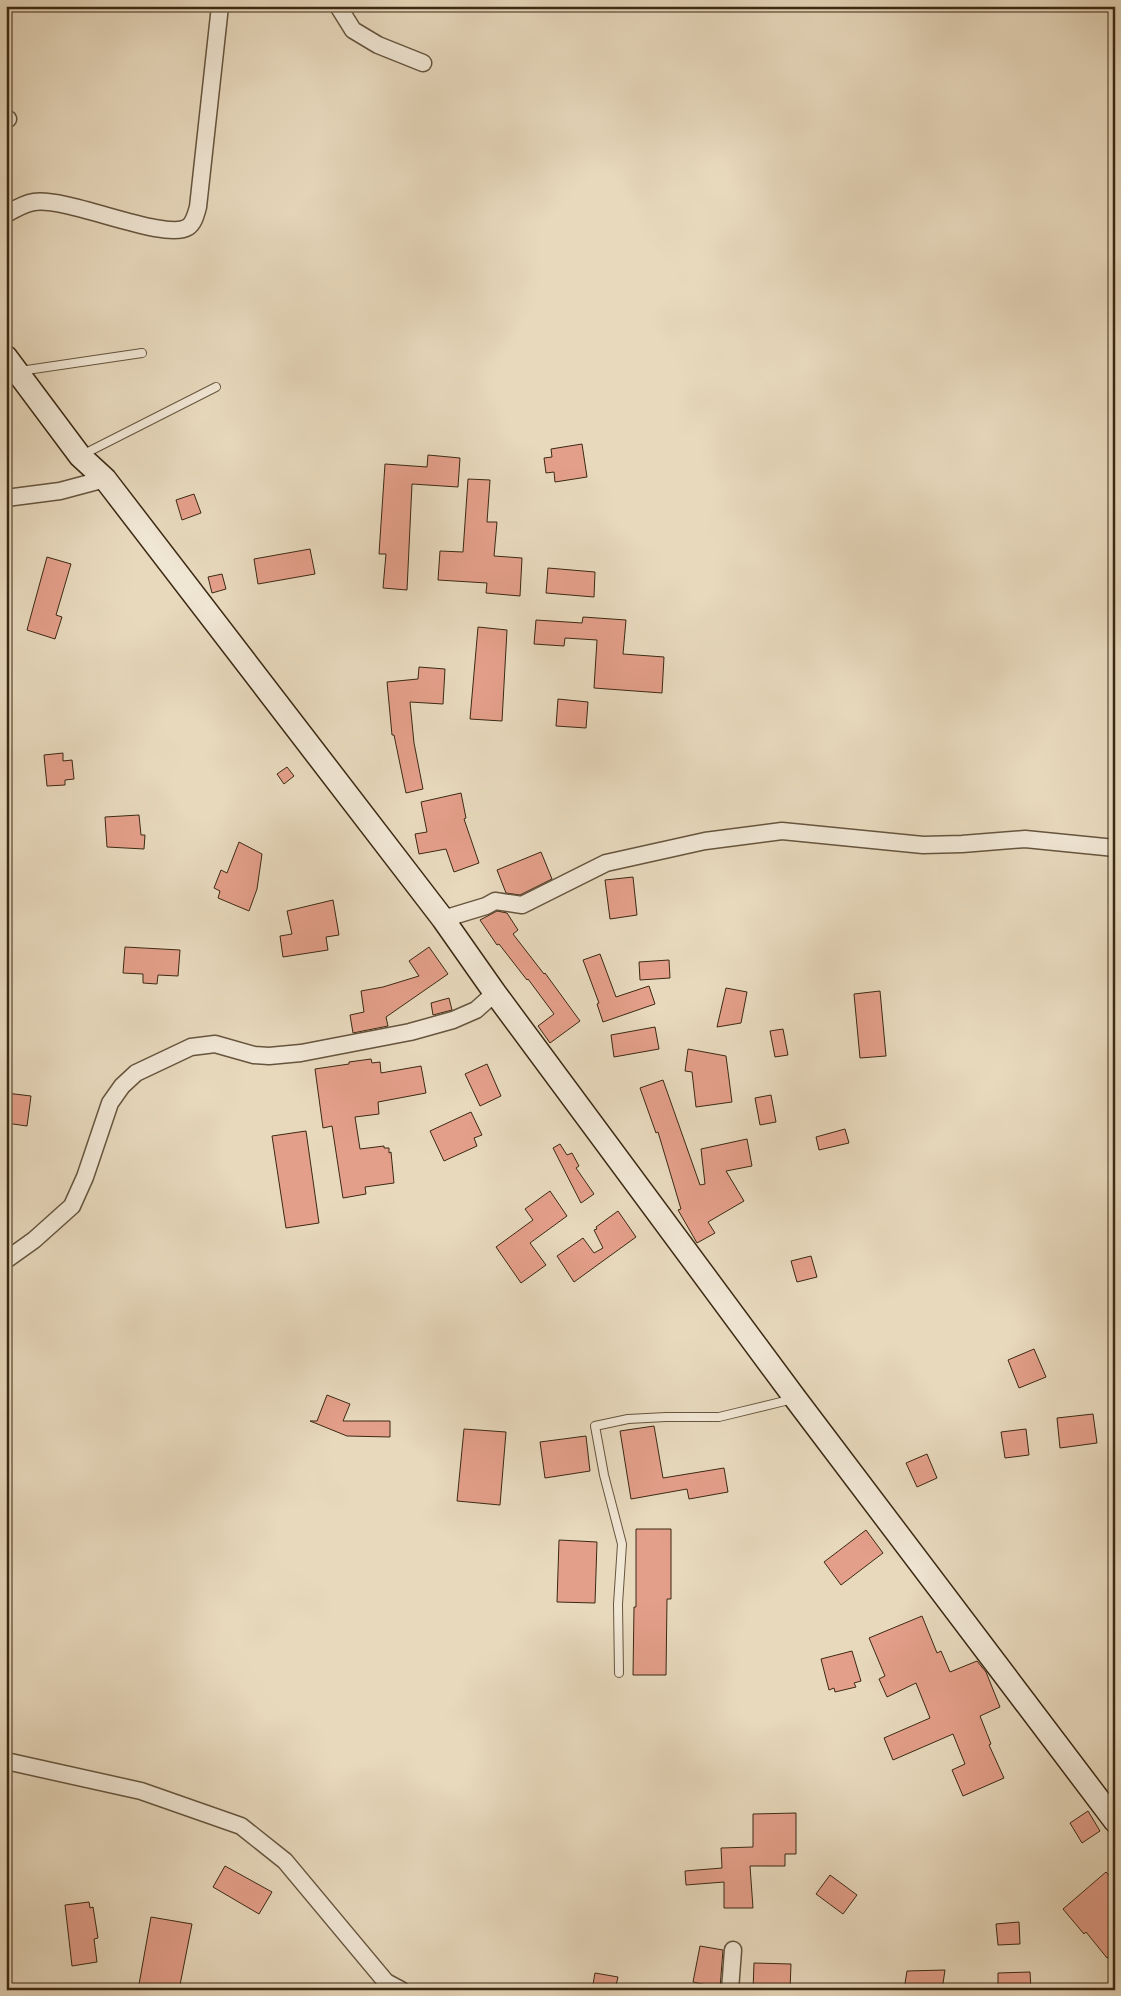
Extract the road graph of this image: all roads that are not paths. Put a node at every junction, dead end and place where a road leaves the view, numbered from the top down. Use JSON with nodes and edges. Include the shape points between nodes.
{"nodes":[{"id":1,"x":220,"y":6,"type":"edge"},
{"id":2,"x":338,"y":6,"type":"edge"},
{"id":3,"x":423,"y":63,"type":"dead end"},
{"id":4,"x":6,"y":214,"type":"edge"},
{"id":5,"x":142,"y":353,"type":"dead end"},
{"id":6,"x":10,"y":365,"type":"edge"},
{"id":7,"x":216,"y":387,"type":"dead end"},
{"id":8,"x":80,"y":456,"type":"junction"},
{"id":9,"x":105,"y":480,"type":"junction"},
{"id":10,"x":6,"y":498,"type":"edge"},
{"id":11,"x":1115,"y":848,"type":"edge"},
{"id":12,"x":443,"y":919,"type":"junction"},
{"id":13,"x":495,"y":993,"type":"junction"},
{"id":14,"x":6,"y":1260,"type":"edge"},
{"id":15,"x":795,"y":1398,"type":"junction"},
{"id":16,"x":619,"y":1673,"type":"dead end"},
{"id":17,"x":6,"y":1761,"type":"edge"},
{"id":18,"x":1115,"y":1821,"type":"edge"},
{"id":19,"x":733,"y":1950,"type":"dead end"},
{"id":20,"x":401,"y":1990,"type":"edge"},
{"id":21,"x":730,"y":1990,"type":"edge"}],
"edges":[{"from":1,"to":4,"type":"street","via":[[198,207],[194,221],[188,227],[179,231],[160,229],[59,203],[34,202]]},
{"from":2,"to":3,"type":"street","via":[[353,30],[378,45]]},
{"from":5,"to":6,"type":"lane"},
{"from":6,"to":8,"type":"street"},
{"from":7,"to":8,"type":"lane"},
{"from":8,"to":9,"type":"street"},
{"from":9,"to":10,"type":"street","via":[[60,491]]},
{"from":9,"to":12,"type":"street"},
{"from":11,"to":12,"type":"street","via":[[1025,839],[923,845],[782,831],[705,841],[606,863],[522,905],[495,901]]},
{"from":12,"to":13,"type":"street"},
{"from":13,"to":14,"type":"street","via":[[476,1010],[410,1032],[301,1053],[268,1056],[215,1044],[191,1047],[136,1073],[110,1104],[72,1206]]},
{"from":13,"to":15,"type":"street"},
{"from":15,"to":16,"type":"lane","via":[[719,1417],[628,1419],[595,1426],[622,1544],[618,1604]]},
{"from":15,"to":18,"type":"street"},
{"from":17,"to":20,"type":"street","via":[[141,1791],[241,1826],[285,1861],[386,1982]]},
{"from":19,"to":21,"type":"street"}]}
